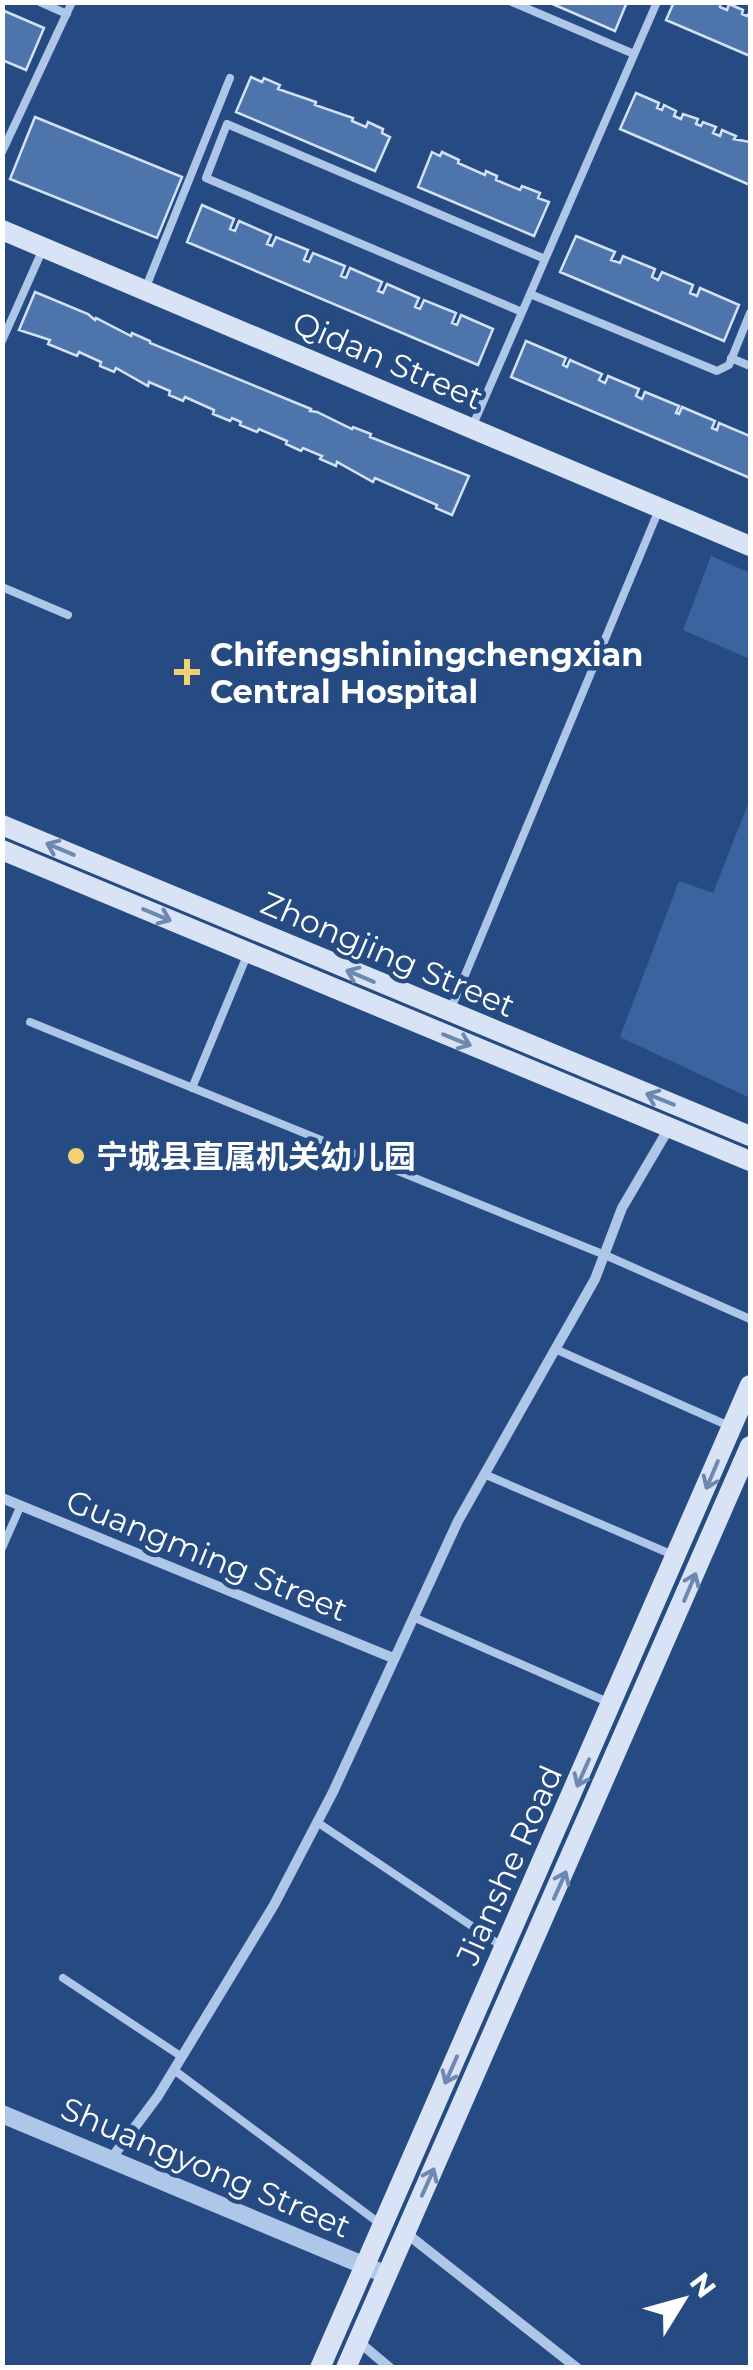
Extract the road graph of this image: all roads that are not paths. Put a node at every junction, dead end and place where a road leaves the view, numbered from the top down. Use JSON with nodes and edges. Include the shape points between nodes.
{"nodes":[{"id":1,"x":40,"y":2,"type":"edge"},
{"id":2,"x":72,"y":2,"type":"edge"},
{"id":3,"x":512,"y":2,"type":"edge"},
{"id":4,"x":657,"y":2,"type":"edge"},
{"id":5,"x":67,"y":14,"type":"junction"},
{"id":6,"x":634,"y":54,"type":"junction"},
{"id":7,"x":230,"y":78,"type":"dead end"},
{"id":8,"x":2,"y":152,"type":"edge"},
{"id":9,"x":2,"y":230,"type":"edge"},
{"id":10,"x":43,"y":247,"type":"junction"},
{"id":11,"x":545,"y":259,"type":"junction"},
{"id":12,"x":144,"y":290,"type":"junction"},
{"id":13,"x":530,"y":294,"type":"junction"},
{"id":14,"x":522,"y":312,"type":"junction"},
{"id":15,"x":750,"y":312,"type":"edge"},
{"id":16,"x":2,"y":341,"type":"edge"},
{"id":17,"x":731,"y":358,"type":"junction"},
{"id":18,"x":750,"y":366,"type":"edge"},
{"id":19,"x":471,"y":428,"type":"junction"},
{"id":20,"x":660,"y":508,"type":"junction"},
{"id":21,"x":750,"y":546,"type":"edge"},
{"id":22,"x":2,"y":587,"type":"edge"},
{"id":23,"x":68,"y":616,"type":"dead end"},
{"id":24,"x":2,"y":825,"type":"edge"},
{"id":25,"x":2,"y":850,"type":"edge"},
{"id":26,"x":248,"y":953,"type":"junction"},
{"id":27,"x":449,"y":1012,"type":"junction"},
{"id":28,"x":30,"y":1022,"type":"dead end"},
{"id":29,"x":192,"y":1088,"type":"junction"},
{"id":30,"x":669,"y":1128,"type":"junction"},
{"id":31,"x":750,"y":1136,"type":"edge"},
{"id":32,"x":750,"y":1161,"type":"edge"},
{"id":33,"x":604,"y":1255,"type":"junction"},
{"id":34,"x":750,"y":1319,"type":"edge"},
{"id":35,"x":555,"y":1349,"type":"junction"},
{"id":36,"x":750,"y":1385,"type":"edge"},
{"id":37,"x":732,"y":1427,"type":"junction"},
{"id":38,"x":750,"y":1446,"type":"edge"},
{"id":39,"x":484,"y":1474,"type":"junction"},
{"id":40,"x":2,"y":1498,"type":"edge"},
{"id":41,"x":21,"y":1505,"type":"junction"},
{"id":42,"x":2,"y":1548,"type":"edge"},
{"id":43,"x":676,"y":1557,"type":"junction"},
{"id":44,"x":413,"y":1617,"type":"junction"},
{"id":45,"x":393,"y":1658,"type":"junction"},
{"id":46,"x":613,"y":1704,"type":"junction"},
{"id":47,"x":318,"y":1822,"type":"junction"},
{"id":48,"x":505,"y":1948,"type":"junction"},
{"id":49,"x":63,"y":1978,"type":"dead end"},
{"id":50,"x":182,"y":2056,"type":"junction"},
{"id":51,"x":174,"y":2070,"type":"junction"},
{"id":52,"x":2,"y":2114,"type":"edge"},
{"id":53,"x":111,"y":2159,"type":"junction"},
{"id":54,"x":383,"y":2225,"type":"junction"},
{"id":55,"x":406,"y":2233,"type":"junction"},
{"id":56,"x":365,"y":2266,"type":"junction"},
{"id":57,"x":387,"y":2275,"type":"junction"},
{"id":58,"x":358,"y":2341,"type":"junction"},
{"id":59,"x":320,"y":2368,"type":"edge"},
{"id":60,"x":346,"y":2368,"type":"edge"},
{"id":61,"x":390,"y":2368,"type":"edge"},
{"id":62,"x":576,"y":2368,"type":"edge"}],
"edges":[{"from":1,"to":5,"type":"lane"},
{"from":2,"to":5,"type":"lane"},
{"from":3,"to":6,"type":"lane"},
{"from":4,"to":6,"type":"lane"},
{"from":5,"to":8,"type":"lane"},
{"from":6,"to":11,"type":"lane"},
{"from":7,"to":12,"type":"lane"},
{"from":9,"to":10,"type":"main road","name":"Qidan Street"},
{"from":10,"to":12,"type":"main road","name":"Qidan Street"},
{"from":10,"to":16,"type":"lane"},
{"from":11,"to":13,"type":"lane"},
{"from":11,"to":14,"type":"lane","via":[[226,124],[206,178]]},
{"from":12,"to":19,"type":"main road","name":"Qidan Street"},
{"from":13,"to":14,"type":"lane"},
{"from":13,"to":17,"type":"lane","via":[[712,370],[726,368]]},
{"from":14,"to":19,"type":"lane"},
{"from":15,"to":17,"type":"lane"},
{"from":17,"to":18,"type":"lane"},
{"from":19,"to":20,"type":"main road","name":"Qidan Street"},
{"from":20,"to":21,"type":"main road","name":"Qidan Street"},
{"from":20,"to":27,"type":"lane"},
{"from":22,"to":23,"type":"lane"},
{"from":27,"to":24,"type":"main road","name":"Zhongjing Street","one_way":true},
{"from":25,"to":26,"type":"main road","name":"Zhongjing Street","one_way":true},
{"from":26,"to":29,"type":"lane"},
{"from":26,"to":30,"type":"main road","name":"Zhongjing Street","one_way":true},
{"from":31,"to":27,"type":"main road","name":"Zhongjing Street","one_way":true},
{"from":28,"to":29,"type":"lane"},
{"from":29,"to":33,"type":"lane"},
{"from":30,"to":32,"type":"main road","name":"Zhongjing Street"},
{"from":30,"to":33,"type":"street","via":[[622,1208]]},
{"from":33,"to":34,"type":"lane"},
{"from":33,"to":35,"type":"street"},
{"from":35,"to":37,"type":"lane"},
{"from":35,"to":39,"type":"street"},
{"from":36,"to":37,"type":"main road","name":"Jianshe Road"},
{"from":37,"to":43,"type":"main road","name":"Jianshe Road","one_way":true},
{"from":55,"to":38,"type":"main road","name":"Jianshe Road","one_way":true},
{"from":39,"to":43,"type":"lane"},
{"from":39,"to":44,"type":"street"},
{"from":40,"to":41,"type":"street","name":"Guangming Street"},
{"from":41,"to":42,"type":"lane"},
{"from":41,"to":45,"type":"street","name":"Guangming Street"},
{"from":43,"to":46,"type":"main road","name":"Jianshe Road"},
{"from":44,"to":45,"type":"street"},
{"from":44,"to":46,"type":"lane"},
{"from":45,"to":47,"type":"street"},
{"from":46,"to":48,"type":"main road","name":"Jianshe Road","one_way":true},
{"from":47,"to":48,"type":"lane"},
{"from":47,"to":50,"type":"street"},
{"from":48,"to":54,"type":"main road","name":"Jianshe Road","one_way":true},
{"from":49,"to":50,"type":"lane"},
{"from":50,"to":51,"type":"street"},
{"from":51,"to":53,"type":"street"},
{"from":51,"to":54,"type":"lane"},
{"from":52,"to":53,"type":"street","name":"Shuangyong Street"},
{"from":53,"to":56,"type":"street","name":"Shuangyong Street"},
{"from":54,"to":56,"type":"main road","name":"Jianshe Road"},
{"from":55,"to":57,"type":"main road","name":"Jianshe Road"},
{"from":55,"to":62,"type":"street"},
{"from":56,"to":57,"type":"street","name":"Shuangyong Street"},
{"from":56,"to":59,"type":"main road","name":"Jianshe Road"},
{"from":57,"to":58,"type":"main road","name":"Jianshe Road"},
{"from":58,"to":60,"type":"main road","name":"Jianshe Road"},
{"from":58,"to":61,"type":"street"}]}
